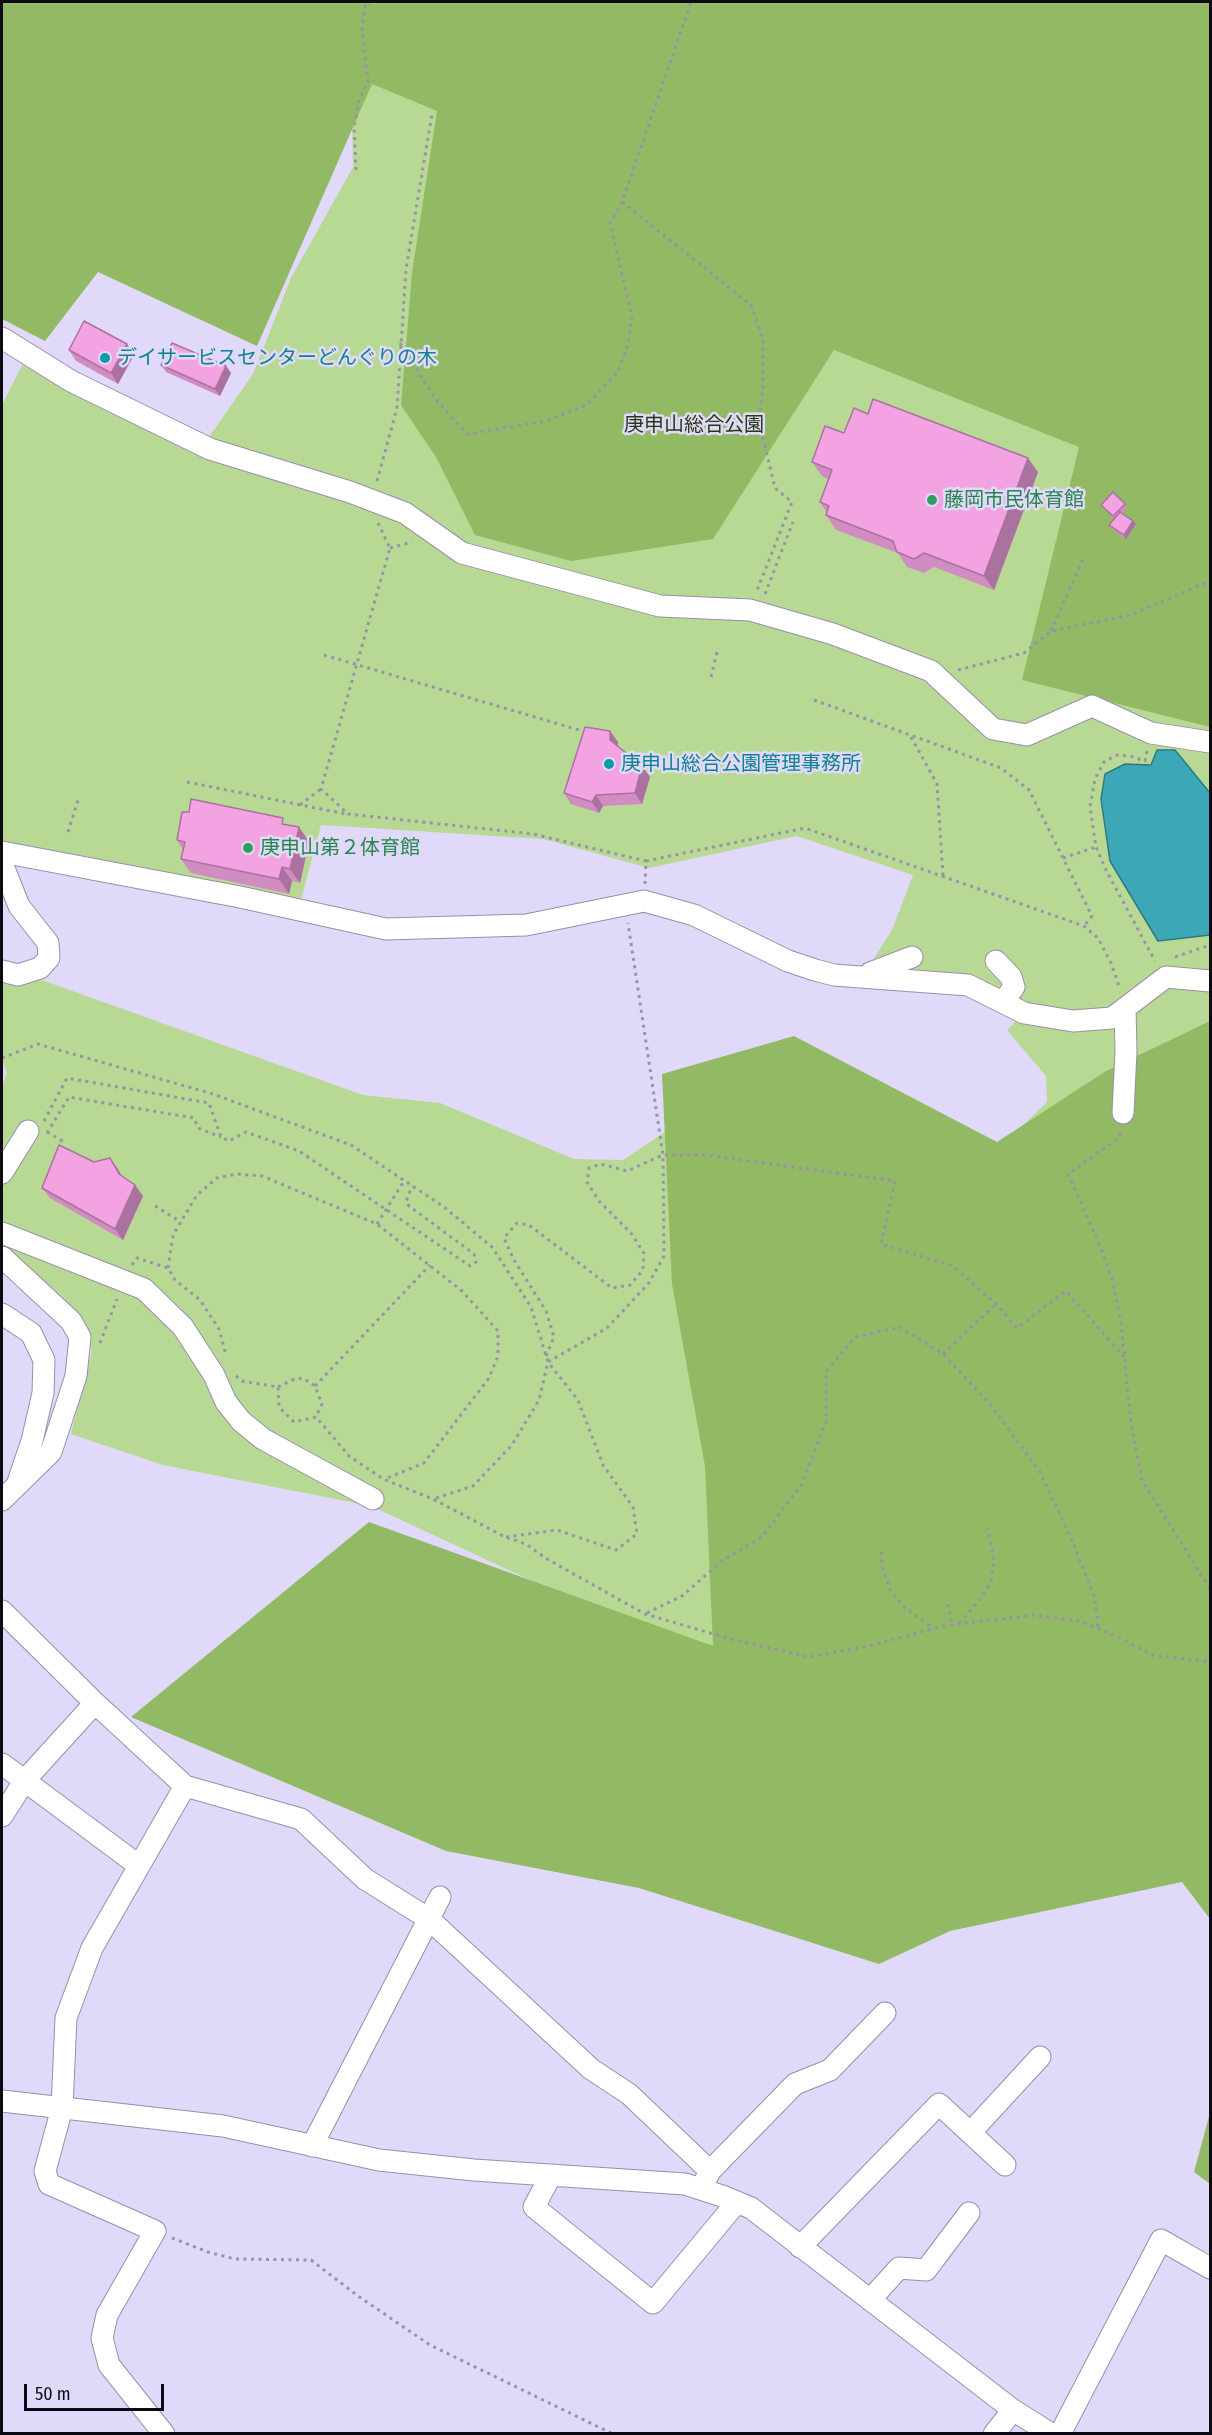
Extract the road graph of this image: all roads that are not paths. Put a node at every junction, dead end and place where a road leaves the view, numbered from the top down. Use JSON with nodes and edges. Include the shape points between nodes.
{"nodes":[{"id":1,"x":2,"y":339,"type":"edge"},
{"id":2,"x":1210,"y":742,"type":"edge"},
{"id":3,"x":2,"y":852,"type":"edge"},
{"id":4,"x":2,"y":863,"type":"edge"},
{"id":5,"x":912,"y":957,"type":"dead end"},
{"id":6,"x":996,"y":961,"type":"dead end"},
{"id":7,"x":2,"y":971,"type":"edge"},
{"id":8,"x":861,"y":977,"type":"junction"},
{"id":9,"x":1210,"y":981,"type":"edge"},
{"id":10,"x":1003,"y":1002,"type":"junction"},
{"id":11,"x":1125,"y":1008,"type":"junction"},
{"id":12,"x":1123,"y":1113,"type":"road end"},
{"id":13,"x":28,"y":1131,"type":"dead end"},
{"id":14,"x":2,"y":1173,"type":"edge"},
{"id":15,"x":2,"y":1233,"type":"edge"},
{"id":16,"x":2,"y":1257,"type":"edge"},
{"id":17,"x":2,"y":1314,"type":"edge"},
{"id":18,"x":18,"y":1486,"type":"junction"},
{"id":19,"x":373,"y":1499,"type":"dead end"},
{"id":20,"x":2,"y":1500,"type":"edge"},
{"id":21,"x":2,"y":1611,"type":"edge"},
{"id":22,"x":95,"y":1703,"type":"junction"},
{"id":23,"x":2,"y":1764,"type":"edge"},
{"id":24,"x":25,"y":1780,"type":"junction"},
{"id":25,"x":185,"y":1786,"type":"junction"},
{"id":26,"x":2,"y":1816,"type":"edge"},
{"id":27,"x":138,"y":1865,"type":"junction"},
{"id":28,"x":440,"y":1897,"type":"dead end"},
{"id":29,"x":429,"y":1918,"type":"junction"},
{"id":30,"x":885,"y":2013,"type":"dead end"},
{"id":31,"x":1040,"y":2057,"type":"dead end"},
{"id":32,"x":2,"y":2101,"type":"edge"},
{"id":33,"x":62,"y":2108,"type":"junction"},
{"id":34,"x":970,"y":2133,"type":"junction"},
{"id":35,"x":312,"y":2146,"type":"junction"},
{"id":36,"x":1005,"y":2165,"type":"dead end"},
{"id":37,"x":550,"y":2175,"type":"junction"},
{"id":38,"x":706,"y":2180,"type":"junction"},
{"id":39,"x":737,"y":2202,"type":"junction"},
{"id":40,"x":969,"y":2213,"type":"dead end"},
{"id":41,"x":800,"y":2247,"type":"junction"},
{"id":42,"x":1210,"y":2268,"type":"edge"},
{"id":43,"x":870,"y":2300,"type":"junction"},
{"id":44,"x":1013,"y":2410,"type":"junction"},
{"id":45,"x":164,"y":2433,"type":"edge"},
{"id":46,"x":994,"y":2433,"type":"edge"},
{"id":47,"x":1051,"y":2433,"type":"edge"},
{"id":48,"x":1060,"y":2433,"type":"edge"}],
"edges":[{"from":1,"to":2,"type":"street","via":[[71,381],[210,449],[369,498],[405,513],[462,553],[660,606],[750,610],[833,634],[931,671],[993,729],[1027,735],[1092,706],[1151,733]]},
{"from":3,"to":8,"type":"street","via":[[386,928],[526,925],[635,903],[694,915],[815,970]]},
{"from":4,"to":7,"type":"street","via":[[19,906],[48,943],[49,958],[40,968],[18,975]]},
{"from":5,"to":8,"type":"street"},
{"from":6,"to":10,"type":"street","via":[[1014,987]]},
{"from":8,"to":10,"type":"street","via":[[968,985]]},
{"from":9,"to":11,"type":"street","via":[[1161,970]]},
{"from":10,"to":11,"type":"street","via":[[1024,1013],[1072,1022],[1112,1018]]},
{"from":11,"to":12,"type":"street"},
{"from":13,"to":14,"type":"street"},
{"from":15,"to":19,"type":"street","via":[[144,1289],[183,1327],[240,1421],[263,1439]]},
{"from":16,"to":18,"type":"street","via":[[70,1321],[80,1337],[76,1376],[51,1452]]},
{"from":17,"to":18,"type":"street","via":[[31,1333],[44,1360],[43,1393]]},
{"from":18,"to":20,"type":"street"},
{"from":21,"to":22,"type":"street"},
{"from":22,"to":24,"type":"street"},
{"from":22,"to":25,"type":"street"},
{"from":23,"to":24,"type":"street"},
{"from":24,"to":26,"type":"street"},
{"from":24,"to":27,"type":"street"},
{"from":25,"to":27,"type":"street"},
{"from":25,"to":29,"type":"street","via":[[301,1819],[365,1879]]},
{"from":27,"to":33,"type":"street","via":[[92,1948],[66,2018]]},
{"from":28,"to":29,"type":"street"},
{"from":29,"to":35,"type":"street"},
{"from":29,"to":38,"type":"street","via":[[591,2069],[629,2094]]},
{"from":30,"to":38,"type":"street","via":[[831,2070],[795,2084]]},
{"from":31,"to":34,"type":"street"},
{"from":32,"to":33,"type":"street"},
{"from":33,"to":35,"type":"street","via":[[223,2126]]},
{"from":33,"to":45,"type":"street","via":[[45,2171],[49,2184],[155,2231],[107,2315],[102,2338],[109,2365]]},
{"from":34,"to":36,"type":"street"},
{"from":34,"to":41,"type":"street","via":[[939,2104]]},
{"from":35,"to":37,"type":"street","via":[[379,2160]]},
{"from":37,"to":38,"type":"street","via":[[685,2184]]},
{"from":37,"to":39,"type":"street","via":[[534,2207],[653,2303]]},
{"from":38,"to":39,"type":"street"},
{"from":39,"to":41,"type":"street","via":[[751,2208]]},
{"from":40,"to":43,"type":"street","via":[[926,2270],[899,2268]]},
{"from":41,"to":43,"type":"street"},
{"from":42,"to":48,"type":"street","via":[[1161,2240]]},
{"from":43,"to":44,"type":"street"},
{"from":44,"to":46,"type":"street"},
{"from":44,"to":47,"type":"street"}]}
